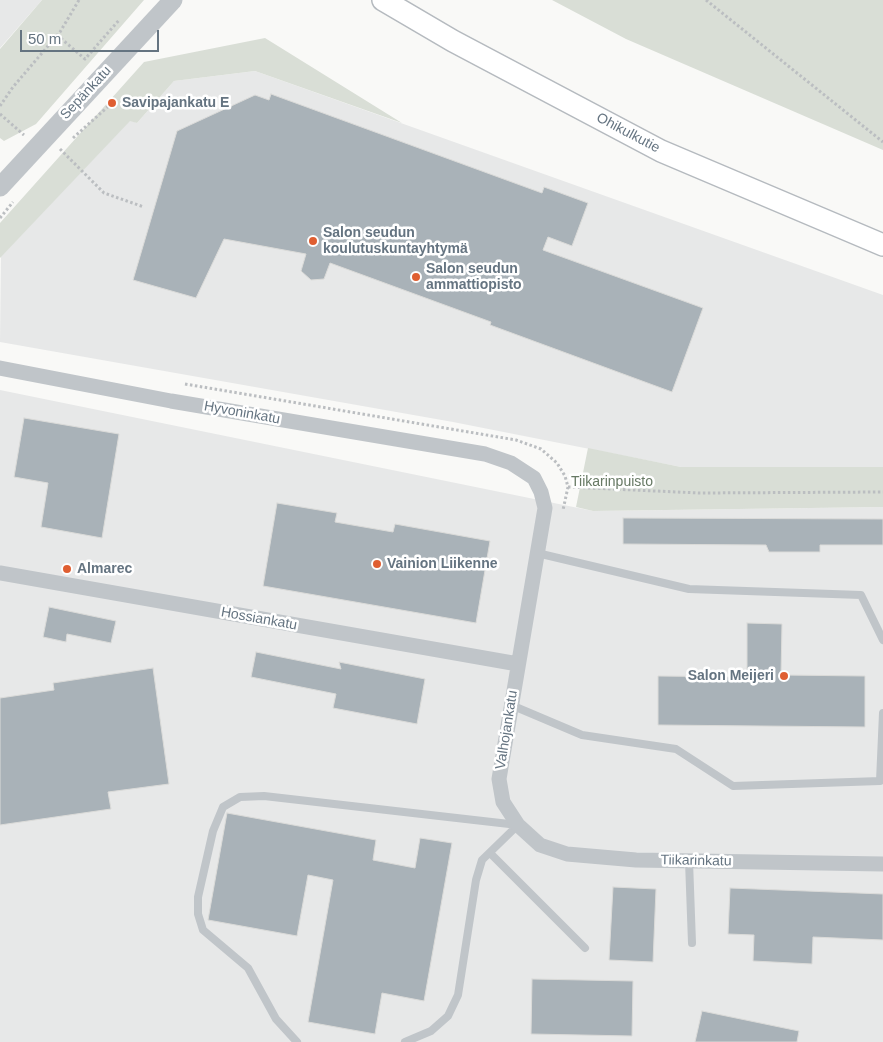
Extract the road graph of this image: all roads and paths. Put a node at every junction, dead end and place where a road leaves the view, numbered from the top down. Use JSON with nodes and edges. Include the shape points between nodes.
{"nodes":[{"id":1,"x":80,"y":0,"type":"edge"},
{"id":2,"x":173,"y":0,"type":"edge"},
{"id":3,"x":383,"y":0,"type":"edge"},
{"id":4,"x":706,"y":0,"type":"edge"},
{"id":5,"x":120,"y":19,"type":"dead end"},
{"id":6,"x":57,"y":35,"type":"junction"},
{"id":7,"x":112,"y":103,"type":"dead end"},
{"id":8,"x":0,"y":106,"type":"edge"},
{"id":9,"x":883,"y":142,"type":"edge"},
{"id":10,"x":60,"y":149,"type":"junction"},
{"id":11,"x":55,"y":154,"type":"dead end"},
{"id":12,"x":1,"y":182,"type":"edge"},
{"id":13,"x":144,"y":207,"type":"dead end"},
{"id":14,"x":883,"y":245,"type":"edge"},
{"id":15,"x":0,"y":368,"type":"edge"},
{"id":16,"x":184,"y":384,"type":"dead end"},
{"id":17,"x":485,"y":454,"type":"joint"},
{"id":18,"x":568,"y":487,"type":"junction"},
{"id":19,"x":883,"y":492,"type":"edge"},
{"id":20,"x":562,"y":513,"type":"dead end"},
{"id":21,"x":537,"y":553,"type":"junction"},
{"id":22,"x":0,"y":573,"type":"edge"},
{"id":23,"x":883,"y":640,"type":"edge"},
{"id":24,"x":518,"y":664,"type":"junction"},
{"id":25,"x":512,"y":704,"type":"junction"},
{"id":26,"x":883,"y":713,"type":"edge"},
{"id":27,"x":518,"y":825,"type":"junction"},
{"id":28,"x":490,"y":852,"type":"junction"},
{"id":29,"x":690,"y":861,"type":"junction"},
{"id":30,"x":883,"y":864,"type":"edge"},
{"id":31,"x":692,"y":943,"type":"dead end"},
{"id":32,"x":585,"y":948,"type":"dead end"},
{"id":33,"x":297,"y":1042,"type":"edge"},
{"id":34,"x":405,"y":1042,"type":"edge"}],
"edges":[{"from":1,"to":6,"type":"path"},
{"from":2,"to":12,"type":"street","name":"Sepänkatu"},
{"from":3,"to":14,"type":"main road","name":"Ohikulkutie","via":[[453,41],[661,151]]},
{"from":4,"to":9,"type":"path"},
{"from":5,"to":6,"type":"path","via":[[85,59]]},
{"from":6,"to":8,"type":"path"},
{"from":7,"to":10,"type":"path"},
{"from":10,"to":11,"type":"path"},
{"from":10,"to":13,"type":"path","via":[[104,193]]},
{"from":15,"to":17,"type":"street","name":"Hyvoninkatu","via":[[171,401]]},
{"from":16,"to":18,"type":"path","via":[[516,440],[541,449],[557,463]]},
{"from":17,"to":21,"type":"street","name":"Valhojankatu","via":[[511,463],[534,478],[544,508]]},
{"from":18,"to":19,"type":"path","via":[[699,493]]},
{"from":18,"to":20,"type":"path"},
{"from":21,"to":23,"type":"lane","via":[[689,589],[860,595]]},
{"from":21,"to":24,"type":"street","name":"Valhojankatu"},
{"from":22,"to":24,"type":"street","name":"Hossiankatu"},
{"from":24,"to":25,"type":"street","name":"Valhojankatu"},
{"from":25,"to":26,"type":"lane","via":[[582,735],[676,749],[733,786],[880,782]]},
{"from":25,"to":27,"type":"street","name":"Valhojankatu","via":[[499,779],[503,802]]},
{"from":27,"to":28,"type":"lane"},
{"from":27,"to":29,"type":"street","name":"Tiikarinkatu","via":[[540,845],[567,854]]},
{"from":27,"to":33,"type":"lane","via":[[264,796],[240,797],[223,807],[213,831],[198,898],[203,930],[248,968],[276,1019]]},
{"from":28,"to":32,"type":"lane"},
{"from":28,"to":34,"type":"lane","via":[[482,860],[476,880],[458,995],[448,1016],[431,1031]]},
{"from":29,"to":30,"type":"street","name":"Tiikarinkatu"},
{"from":29,"to":31,"type":"lane"}]}
